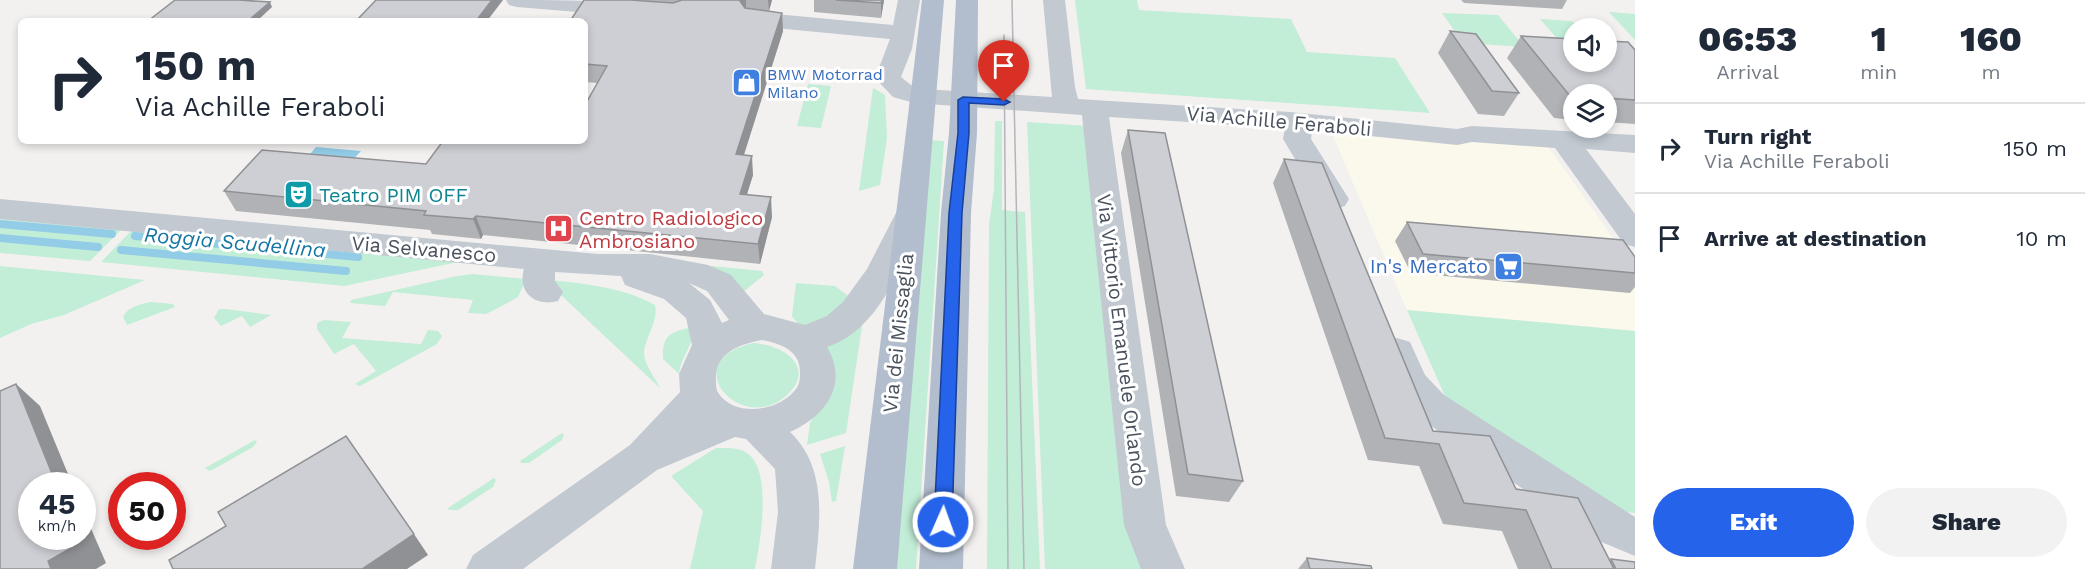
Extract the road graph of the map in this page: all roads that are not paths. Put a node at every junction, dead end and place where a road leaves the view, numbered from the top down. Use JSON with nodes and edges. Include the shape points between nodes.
{"nodes":[{"id":1,"x":517,"y":0,"type":"edge"},
{"id":2,"x":909,"y":0,"type":"edge"},
{"id":3,"x":933,"y":0,"type":"edge"},
{"id":4,"x":967,"y":0,"type":"edge"},
{"id":5,"x":1054,"y":0,"type":"edge"},
{"id":6,"x":645,"y":10,"type":"edge"},
{"id":7,"x":755,"y":19,"type":"edge"},
{"id":8,"x":904,"y":33,"type":"junction"},
{"id":9,"x":923,"y":97,"type":"junction"},
{"id":10,"x":963,"y":100,"type":"junction"},
{"id":11,"x":1067,"y":105,"type":"junction"},
{"id":12,"x":1095,"y":116,"type":"junction"},
{"id":13,"x":1299,"y":121,"type":"junction"},
{"id":14,"x":1564,"y":140,"type":"junction"},
{"id":15,"x":1635,"y":144,"type":"edge"},
{"id":16,"x":0,"y":209,"type":"edge"},
{"id":17,"x":909,"y":216,"type":"junction"},
{"id":18,"x":1346,"y":226,"type":"edge"},
{"id":19,"x":1635,"y":236,"type":"edge"},
{"id":20,"x":598,"y":265,"type":"junction"},
{"id":21,"x":1384,"y":321,"type":"edge"},
{"id":22,"x":755,"y":327,"type":"junction"},
{"id":23,"x":802,"y":339,"type":"junction"},
{"id":24,"x":710,"y":346,"type":"junction"},
{"id":25,"x":700,"y":396,"type":"junction"},
{"id":26,"x":801,"y":410,"type":"junction"},
{"id":27,"x":744,"y":423,"type":"junction"},
{"id":28,"x":644,"y":457,"type":"junction"},
{"id":29,"x":790,"y":459,"type":"junction"},
{"id":30,"x":1635,"y":537,"type":"edge"},
{"id":31,"x":488,"y":569,"type":"edge"},
{"id":32,"x":793,"y":569,"type":"edge"},
{"id":33,"x":875,"y":569,"type":"edge"},
{"id":34,"x":941,"y":569,"type":"edge"},
{"id":35,"x":1163,"y":569,"type":"edge"}],
"edges":[{"from":1,"to":6,"type":"street"},
{"from":2,"to":8,"type":"street"},
{"from":3,"to":9,"type":"main road","name":"Via dei Missaglia"},
{"from":4,"to":10,"type":"main road"},
{"from":5,"to":11,"type":"street"},
{"from":7,"to":8,"type":"street"},
{"from":8,"to":9,"type":"street","via":[[888,78],[902,91]]},
{"from":9,"to":10,"type":"street","name":"Via Achille Feraboli"},
{"from":9,"to":17,"type":"main road","name":"Via dei Missaglia"},
{"from":10,"to":11,"type":"street","name":"Via Achille Feraboli"},
{"from":10,"to":34,"type":"main road"},
{"from":11,"to":12,"type":"street","name":"Via Achille Feraboli"},
{"from":12,"to":13,"type":"street","name":"Via Achille Feraboli"},
{"from":12,"to":35,"type":"street","name":"Via Vittorio Emanuele Orlando","via":[[1145,525]]},
{"from":13,"to":14,"type":"street","name":"Via Achille Feraboli","via":[[1457,136]]},
{"from":13,"to":18,"type":"street","via":[[1297,138],[1333,194]]},
{"from":14,"to":15,"type":"street","name":"Via Achille Feraboli"},
{"from":14,"to":19,"type":"street"},
{"from":16,"to":20,"type":"street","name":"Via Selvanesco","via":[[545,276]]},
{"from":17,"to":23,"type":"street","via":[[863,302],[829,333],[817,339]]},
{"from":17,"to":33,"type":"main road","name":"Via dei Missaglia"},
{"from":20,"to":22,"type":"street","name":"Via Selvanesco","via":[[650,265],[696,273],[719,283]]},
{"from":20,"to":24,"type":"street","name":"Via Selvanesco","via":[[660,284],[688,298],[703,318]]},
{"from":21,"to":30,"type":"street","via":[[1410,384],[1431,406],[1614,528]]},
{"from":22,"to":23,"type":"street","via":[[784,330]]},
{"from":22,"to":24,"type":"street","via":[[727,334]]},
{"from":23,"to":26,"type":"street","via":[[815,354],[820,377],[815,395]]},
{"from":24,"to":25,"type":"street","via":[[696,371]]},
{"from":25,"to":27,"type":"street","via":[[713,411]]},
{"from":25,"to":28,"type":"street"},
{"from":26,"to":27,"type":"street","via":[[780,421]]},
{"from":26,"to":29,"type":"street"},
{"from":27,"to":28,"type":"street"},
{"from":27,"to":29,"type":"street"},
{"from":28,"to":31,"type":"street"},
{"from":29,"to":32,"type":"street","via":[[796,478],[800,525]]}]}
